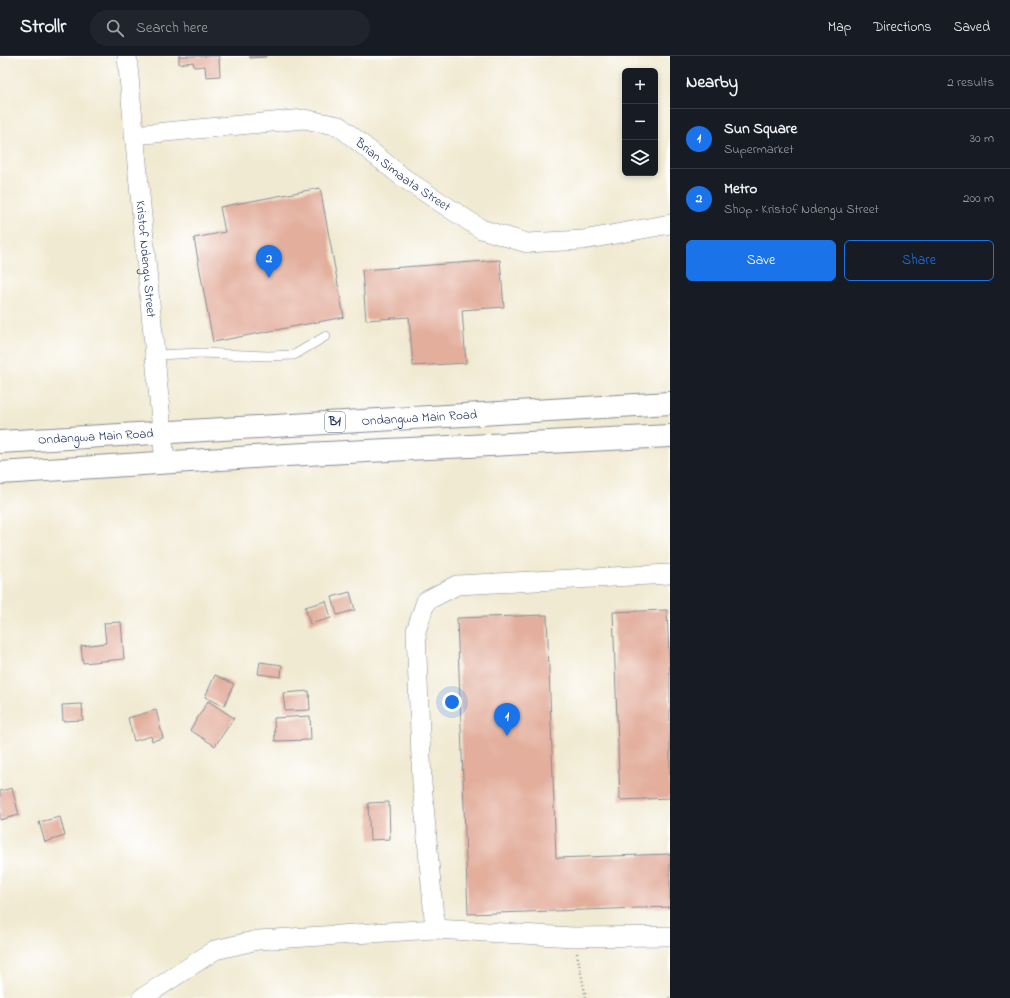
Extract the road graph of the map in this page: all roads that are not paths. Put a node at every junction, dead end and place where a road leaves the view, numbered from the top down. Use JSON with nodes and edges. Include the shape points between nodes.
{"nodes":[{"id":1,"x":127,"y":56,"type":"edge"},
{"id":2,"x":134,"y":135,"type":"junction"},
{"id":3,"x":670,"y":224,"type":"edge"},
{"id":4,"x":326,"y":336,"type":"dead end"},
{"id":5,"x":155,"y":355,"type":"junction"},
{"id":6,"x":670,"y":403,"type":"edge"},
{"id":7,"x":162,"y":432,"type":"junction"},
{"id":8,"x":670,"y":436,"type":"edge"},
{"id":9,"x":0,"y":442,"type":"edge"},
{"id":10,"x":165,"y":463,"type":"junction"},
{"id":11,"x":0,"y":473,"type":"edge"},
{"id":12,"x":670,"y":574,"type":"edge"},
{"id":13,"x":435,"y":929,"type":"junction"},
{"id":14,"x":670,"y":936,"type":"edge"},
{"id":15,"x":142,"y":998,"type":"edge"}],
"edges":[{"from":1,"to":2,"type":"street","name":"Kristof Ndengu Street"},
{"from":2,"to":3,"type":"street","name":"Brian Simaata Street","via":[[304,119],[339,126],[405,178],[481,229],[527,243],[583,240]]},
{"from":2,"to":5,"type":"street","name":"Kristof Ndengu Street"},
{"from":4,"to":5,"type":"lane","via":[[294,355]]},
{"from":5,"to":7,"type":"street","name":"Kristof Ndengu Street"},
{"from":6,"to":7,"type":"main road","name":"Ondangwa Main Road","number":"B1"},
{"from":7,"to":9,"type":"main road","name":"Ondangwa Main Road","number":"B1"},
{"from":7,"to":10,"type":"street","name":"Kristof Ndengu Street"},
{"from":8,"to":10,"type":"main road"},
{"from":10,"to":11,"type":"main road"},
{"from":12,"to":13,"type":"street","via":[[457,585],[426,600],[416,631],[422,783]]},
{"from":13,"to":14,"type":"street","via":[[573,937]]},
{"from":13,"to":15,"type":"street","via":[[258,940],[215,950]]}]}
